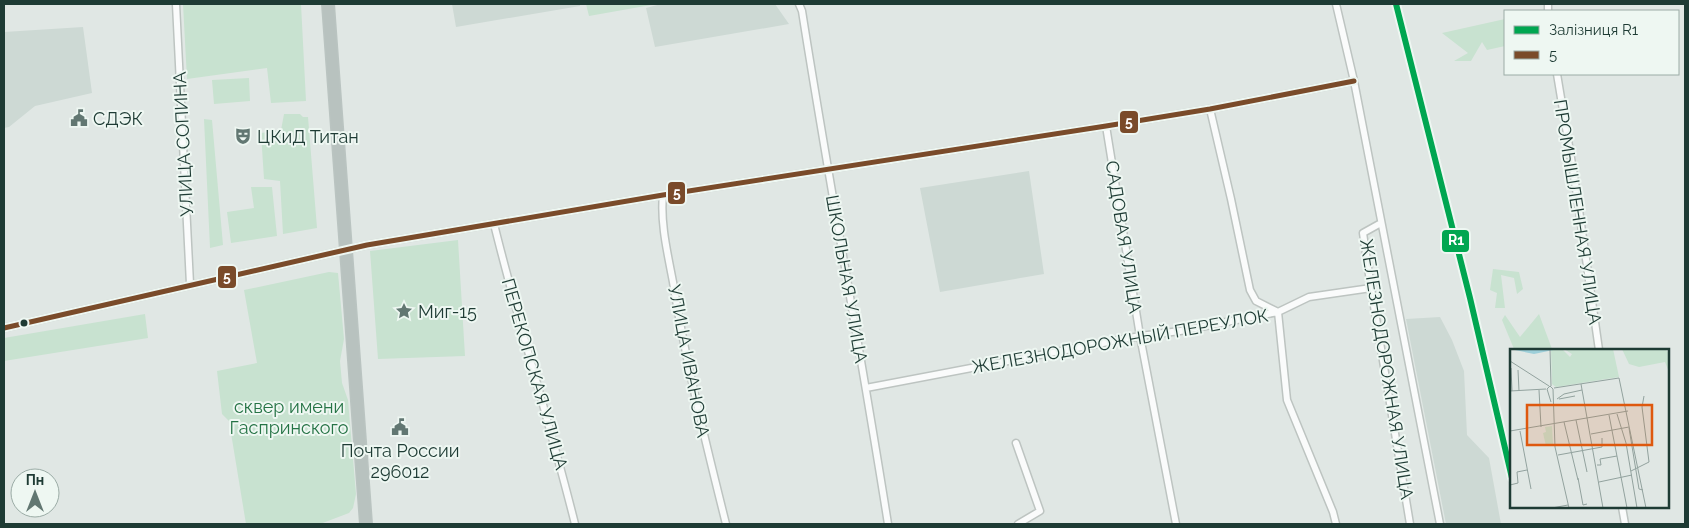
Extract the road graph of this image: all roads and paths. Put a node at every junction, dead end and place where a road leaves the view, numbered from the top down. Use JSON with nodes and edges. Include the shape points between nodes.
{"nodes":[{"id":1,"x":176,"y":4,"type":"edge"},
{"id":2,"x":328,"y":4,"type":"edge"},
{"id":3,"x":799,"y":4,"type":"edge"},
{"id":4,"x":1336,"y":4,"type":"edge"},
{"id":5,"x":1557,"y":75,"type":"edge"},
{"id":6,"x":1354,"y":81,"type":"junction"},
{"id":7,"x":1210,"y":109,"type":"junction"},
{"id":8,"x":1106,"y":126,"type":"junction"},
{"id":9,"x":827,"y":170,"type":"junction"},
{"id":10,"x":663,"y":196,"type":"junction"},
{"id":11,"x":494,"y":224,"type":"junction"},
{"id":12,"x":1381,"y":224,"type":"junction"},
{"id":13,"x":346,"y":248,"type":"junction"},
{"id":14,"x":190,"y":284,"type":"junction"},
{"id":15,"x":1371,"y":288,"type":"junction"},
{"id":16,"x":1278,"y":312,"type":"junction"},
{"id":17,"x":4,"y":328,"type":"edge"},
{"id":18,"x":1140,"y":336,"type":"junction"},
{"id":19,"x":1599,"y":349,"type":"edge"},
{"id":20,"x":866,"y":388,"type":"junction"},
{"id":21,"x":1016,"y":443,"type":"dead end"},
{"id":22,"x":1622,"y":508,"type":"edge"},
{"id":23,"x":366,"y":524,"type":"edge"},
{"id":24,"x":575,"y":524,"type":"edge"},
{"id":25,"x":726,"y":524,"type":"edge"},
{"id":26,"x":888,"y":524,"type":"edge"},
{"id":27,"x":1018,"y":524,"type":"edge"},
{"id":28,"x":1176,"y":524,"type":"edge"},
{"id":29,"x":1336,"y":524,"type":"edge"},
{"id":30,"x":1410,"y":524,"type":"edge"},
{"id":31,"x":1440,"y":524,"type":"edge"},
{"id":32,"x":1625,"y":524,"type":"edge"}],
"edges":[{"from":1,"to":14,"type":"street","name":"УЛИЦА СОПИНА"},
{"from":2,"to":13,"type":"highway"},
{"from":3,"to":9,"type":"street","name":"ШКОЛЬНАЯ УЛИЦА"},
{"from":4,"to":6,"type":"street","name":"ЖЕЛЕЗНОДОРОЖНАЯ УЛИЦА"},
{"from":5,"to":19,"type":"street","name":"ПРОМЫШЛЕННАЯ УЛИЦА"},
{"from":6,"to":7,"type":"street"},
{"from":6,"to":12,"type":"street","name":"ЖЕЛЕЗНОДОРОЖНАЯ УЛИЦА"},
{"from":7,"to":8,"type":"street"},
{"from":7,"to":16,"type":"street","via":[[1250,290],[1256,301]]},
{"from":8,"to":9,"type":"street"},
{"from":8,"to":18,"type":"street","name":"САДОВАЯ УЛИЦА"},
{"from":9,"to":10,"type":"street"},
{"from":9,"to":20,"type":"street","name":"ШКОЛЬНАЯ УЛИЦА"},
{"from":10,"to":11,"type":"street"},
{"from":10,"to":25,"type":"street","name":"УЛИЦА ИВАНОВА","via":[[666,242],[684,349]]},
{"from":11,"to":13,"type":"street"},
{"from":11,"to":24,"type":"street","name":"ПЕРЕКОПСКАЯ УЛИЦА"},
{"from":12,"to":15,"type":"street","name":"ЖЕЛЕЗНОДОРОЖНАЯ УЛИЦА","via":[[1363,233]]},
{"from":12,"to":31,"type":"street","name":"ЖЕЛЕЗНОДОРОЖНАЯ УЛИЦА"},
{"from":13,"to":14,"type":"street"},
{"from":13,"to":23,"type":"highway"},
{"from":14,"to":17,"type":"street"},
{"from":15,"to":16,"type":"street","name":"ЖЕЛЕЗНОДОРОЖНЫЙ ПЕРЕУЛОК","via":[[1309,297]]},
{"from":15,"to":30,"type":"street","name":"ЖЕЛЕЗНОДОРОЖНАЯ УЛИЦА"},
{"from":16,"to":18,"type":"street","name":"ЖЕЛЕЗНОДОРОЖНЫЙ ПЕРЕУЛОК"},
{"from":16,"to":29,"type":"street","via":[[1287,400]]},
{"from":18,"to":20,"type":"street","name":"ЖЕЛЕЗНОДОРОЖНЫЙ ПЕРЕУЛОК"},
{"from":18,"to":28,"type":"street","name":"САДОВАЯ УЛИЦА"},
{"from":20,"to":26,"type":"street","name":"ШКОЛЬНАЯ УЛИЦА"},
{"from":21,"to":27,"type":"street","via":[[1040,511]]},
{"from":22,"to":32,"type":"street"}]}
